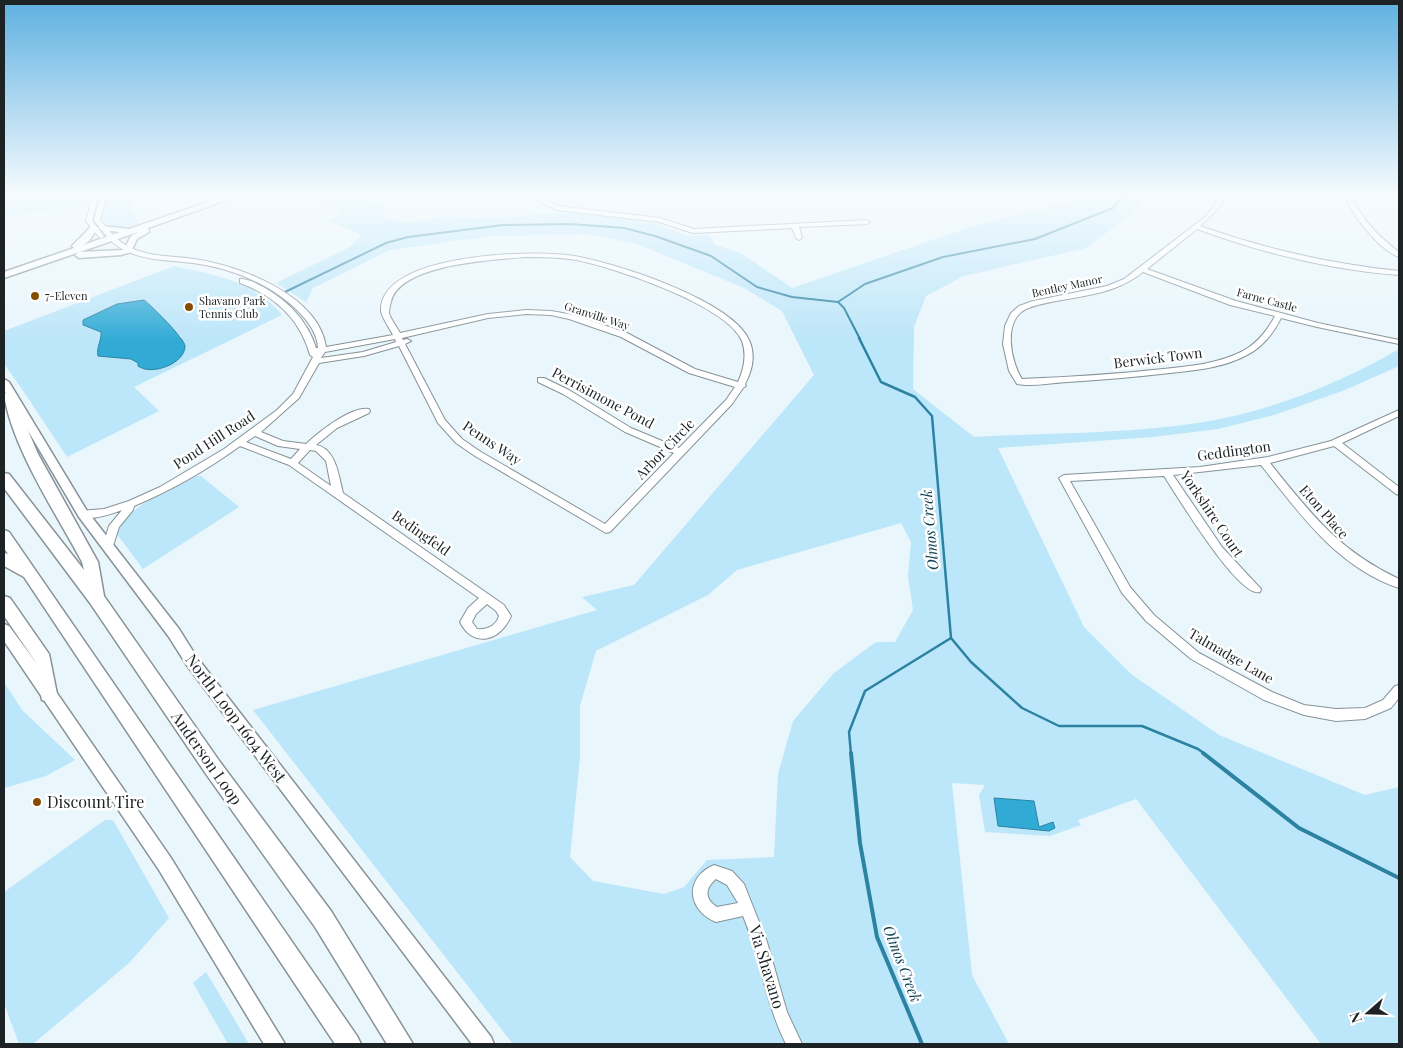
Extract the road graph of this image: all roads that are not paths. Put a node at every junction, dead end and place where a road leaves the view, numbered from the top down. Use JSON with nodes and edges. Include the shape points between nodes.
{"nodes":[{"id":1,"x":82,"y":243,"type":"edge"},
{"id":2,"x":102,"y":243,"type":"edge"},
{"id":3,"x":114,"y":243,"type":"edge"},
{"id":4,"x":130,"y":243,"type":"edge"},
{"id":5,"x":1176,"y":243,"type":"edge"},
{"id":6,"x":1250,"y":243,"type":"edge"},
{"id":7,"x":1383,"y":243,"type":"edge"},
{"id":8,"x":124,"y":251,"type":"junction"},
{"id":9,"x":70,"y":254,"type":"junction"},
{"id":10,"x":1399,"y":255,"type":"edge"},
{"id":11,"x":1144,"y":270,"type":"junction"},
{"id":12,"x":222,"y":271,"type":"junction"},
{"id":13,"x":1399,"y":273,"type":"edge"},
{"id":14,"x":4,"y":274,"type":"edge"},
{"id":15,"x":4,"y":280,"type":"edge"},
{"id":16,"x":1279,"y":315,"type":"junction"},
{"id":17,"x":399,"y":340,"type":"junction"},
{"id":18,"x":1399,"y":341,"type":"edge"},
{"id":19,"x":370,"y":342,"type":"junction"},
{"id":20,"x":322,"y":349,"type":"junction"},
{"id":21,"x":313,"y":351,"type":"junction"},
{"id":22,"x":373,"y":352,"type":"junction"},
{"id":23,"x":315,"y":361,"type":"junction"},
{"id":24,"x":541,"y":380,"type":"dead end"},
{"id":25,"x":1020,"y":382,"type":"joint"},
{"id":26,"x":742,"y":386,"type":"junction"},
{"id":27,"x":7,"y":388,"type":"edge"},
{"id":28,"x":366,"y":412,"type":"dead end"},
{"id":29,"x":1398,"y":415,"type":"edge"},
{"id":30,"x":254,"y":432,"type":"junction"},
{"id":31,"x":276,"y":442,"type":"junction"},
{"id":32,"x":1335,"y":442,"type":"junction"},
{"id":33,"x":240,"y":443,"type":"junction"},
{"id":34,"x":309,"y":446,"type":"junction"},
{"id":35,"x":680,"y":452,"type":"junction"},
{"id":36,"x":264,"y":453,"type":"junction"},
{"id":37,"x":1264,"y":462,"type":"junction"},
{"id":38,"x":292,"y":463,"type":"junction"},
{"id":39,"x":1167,"y":473,"type":"junction"},
{"id":40,"x":4,"y":478,"type":"edge"},
{"id":41,"x":1064,"y":478,"type":"joint"},
{"id":42,"x":1399,"y":492,"type":"edge"},
{"id":43,"x":338,"y":493,"type":"junction"},
{"id":44,"x":133,"y":504,"type":"junction"},
{"id":45,"x":83,"y":514,"type":"junction"},
{"id":46,"x":606,"y":529,"type":"joint"},
{"id":47,"x":4,"y":536,"type":"edge"},
{"id":48,"x":108,"y":546,"type":"junction"},
{"id":49,"x":4,"y":559,"type":"edge"},
{"id":50,"x":30,"y":574,"type":"junction"},
{"id":51,"x":1399,"y":584,"type":"edge"},
{"id":52,"x":1256,"y":590,"type":"dead end"},
{"id":53,"x":96,"y":598,"type":"junction"},
{"id":54,"x":487,"y":598,"type":"dead end"},
{"id":55,"x":4,"y":603,"type":"edge"},
{"id":56,"x":4,"y":630,"type":"edge"},
{"id":57,"x":1399,"y":690,"type":"edge"},
{"id":58,"x":48,"y":694,"type":"junction"},
{"id":59,"x":747,"y":908,"type":"dead end"},
{"id":60,"x":784,"y":1028,"type":"junction"},
{"id":61,"x":275,"y":1044,"type":"edge"},
{"id":62,"x":349,"y":1044,"type":"edge"},
{"id":63,"x":401,"y":1044,"type":"edge"},
{"id":64,"x":484,"y":1044,"type":"edge"},
{"id":65,"x":784,"y":1044,"type":"edge"},
{"id":66,"x":794,"y":1044,"type":"edge"}],
"edges":[{"from":1,"to":9,"type":"main road"},
{"from":2,"to":9,"type":"main road"},
{"from":3,"to":8,"type":"street"},
{"from":4,"to":8,"type":"main road"},
{"from":5,"to":11,"type":"street","name":"Bentley Manor"},
{"from":6,"to":13,"type":"street","via":[[1344,266]]},
{"from":7,"to":10,"type":"street"},
{"from":8,"to":9,"type":"main road"},
{"from":8,"to":12,"type":"street"},
{"from":9,"to":14,"type":"main road"},
{"from":9,"to":15,"type":"main road"},
{"from":11,"to":16,"type":"street","name":"Farne Castle","via":[[1197,292]]},
{"from":11,"to":25,"type":"street","name":"Bentley Manor","via":[[1109,288],[1036,303],[1014,315],[1007,344],[1013,371]]},
{"from":12,"to":20,"type":"street","via":[[266,283],[297,305],[316,328]]},
{"from":12,"to":21,"type":"street","via":[[275,299],[306,330]]},
{"from":16,"to":18,"type":"street","name":"Farne Castle"},
{"from":16,"to":25,"type":"street","name":"Berwick Town","via":[[1270,333],[1257,346],[1237,357],[1210,365],[1096,379]]},
{"from":17,"to":19,"type":"street","name":"Granville Way"},
{"from":17,"to":22,"type":"street","name":"Granville Way"},
{"from":17,"to":26,"type":"street","name":"Granville Way","via":[[507,313],[558,314],[624,335],[692,372]]},
{"from":17,"to":26,"type":"street","name":"Penns Way","via":[[385,312],[388,296],[396,286],[422,271],[518,256],[576,258],[624,271],[719,312],[745,338],[748,353]]},
{"from":17,"to":46,"type":"street","name":"Penns Way","via":[[441,421],[460,441]]},
{"from":19,"to":20,"type":"street","name":"Granville Way"},
{"from":19,"to":22,"type":"street"},
{"from":20,"to":21,"type":"street","name":"Granville Way"},
{"from":20,"to":23,"type":"street","name":"Pond Hill Road"},
{"from":21,"to":23,"type":"street"},
{"from":22,"to":23,"type":"street","name":"Granville Way"},
{"from":23,"to":30,"type":"street","name":"Pond Hill Road","via":[[297,394]]},
{"from":24,"to":35,"type":"street","name":"Perrisimone Pond","via":[[628,430]]},
{"from":26,"to":35,"type":"street","name":"Arbor Circle"},
{"from":27,"to":45,"type":"main road","name":"North Loop 1604 West"},
{"from":27,"to":53,"type":"highway","via":[[31,454],[90,562]]},
{"from":28,"to":34,"type":"street","via":[[342,419]]},
{"from":29,"to":32,"type":"street","name":"Geddington"},
{"from":30,"to":31,"type":"street"},
{"from":30,"to":33,"type":"street","name":"Pond Hill Road"},
{"from":31,"to":34,"type":"street"},
{"from":31,"to":36,"type":"street"},
{"from":32,"to":37,"type":"street","name":"Geddington"},
{"from":32,"to":42,"type":"street"},
{"from":33,"to":36,"type":"street","name":"Bedingfeld"},
{"from":33,"to":44,"type":"street","name":"Pond Hill Road"},
{"from":34,"to":38,"type":"street"},
{"from":34,"to":43,"type":"street","via":[[319,448],[330,460]]},
{"from":35,"to":46,"type":"street","name":"Arbor Circle"},
{"from":36,"to":38,"type":"street","name":"Bedingfeld"},
{"from":37,"to":39,"type":"street","name":"Geddington"},
{"from":37,"to":51,"type":"street","name":"Eton Place","via":[[1332,544],[1359,564]]},
{"from":38,"to":43,"type":"street","name":"Bedingfeld"},
{"from":39,"to":41,"type":"street","name":"Geddington"},
{"from":39,"to":52,"type":"street","name":"Yorkshire Court","via":[[1223,557]]},
{"from":40,"to":53,"type":"highway","name":"Anderson Loop"},
{"from":41,"to":57,"type":"street","name":"Talmadge Lane","via":[[1126,590],[1150,618],[1195,656],[1268,696],[1304,710],[1336,715],[1365,713],[1387,704]]},
{"from":43,"to":54,"type":"street","name":"Bedingfeld"},
{"from":44,"to":45,"type":"street","name":"Pond Hill Road","via":[[106,514]]},
{"from":44,"to":48,"type":"street","name":"Pond Hill Road","via":[[114,526]]},
{"from":45,"to":48,"type":"main road","name":"North Loop 1604 West"},
{"from":47,"to":50,"type":"highway"},
{"from":48,"to":64,"type":"main road","name":"North Loop 1604 West"},
{"from":49,"to":50,"type":"highway"},
{"from":50,"to":62,"type":"highway"},
{"from":53,"to":63,"type":"highway","name":"Anderson Loop","via":[[213,768],[323,919]]},
{"from":55,"to":58,"type":"highway","via":[[43,659]]},
{"from":56,"to":58,"type":"main road"},
{"from":58,"to":61,"type":"main road","via":[[165,864]]},
{"from":59,"to":60,"type":"street","name":"Via Shavano","via":[[759,935]]},
{"from":60,"to":65,"type":"street","name":"Via Shavano"},
{"from":60,"to":66,"type":"street","name":"Via Shavano"}]}
